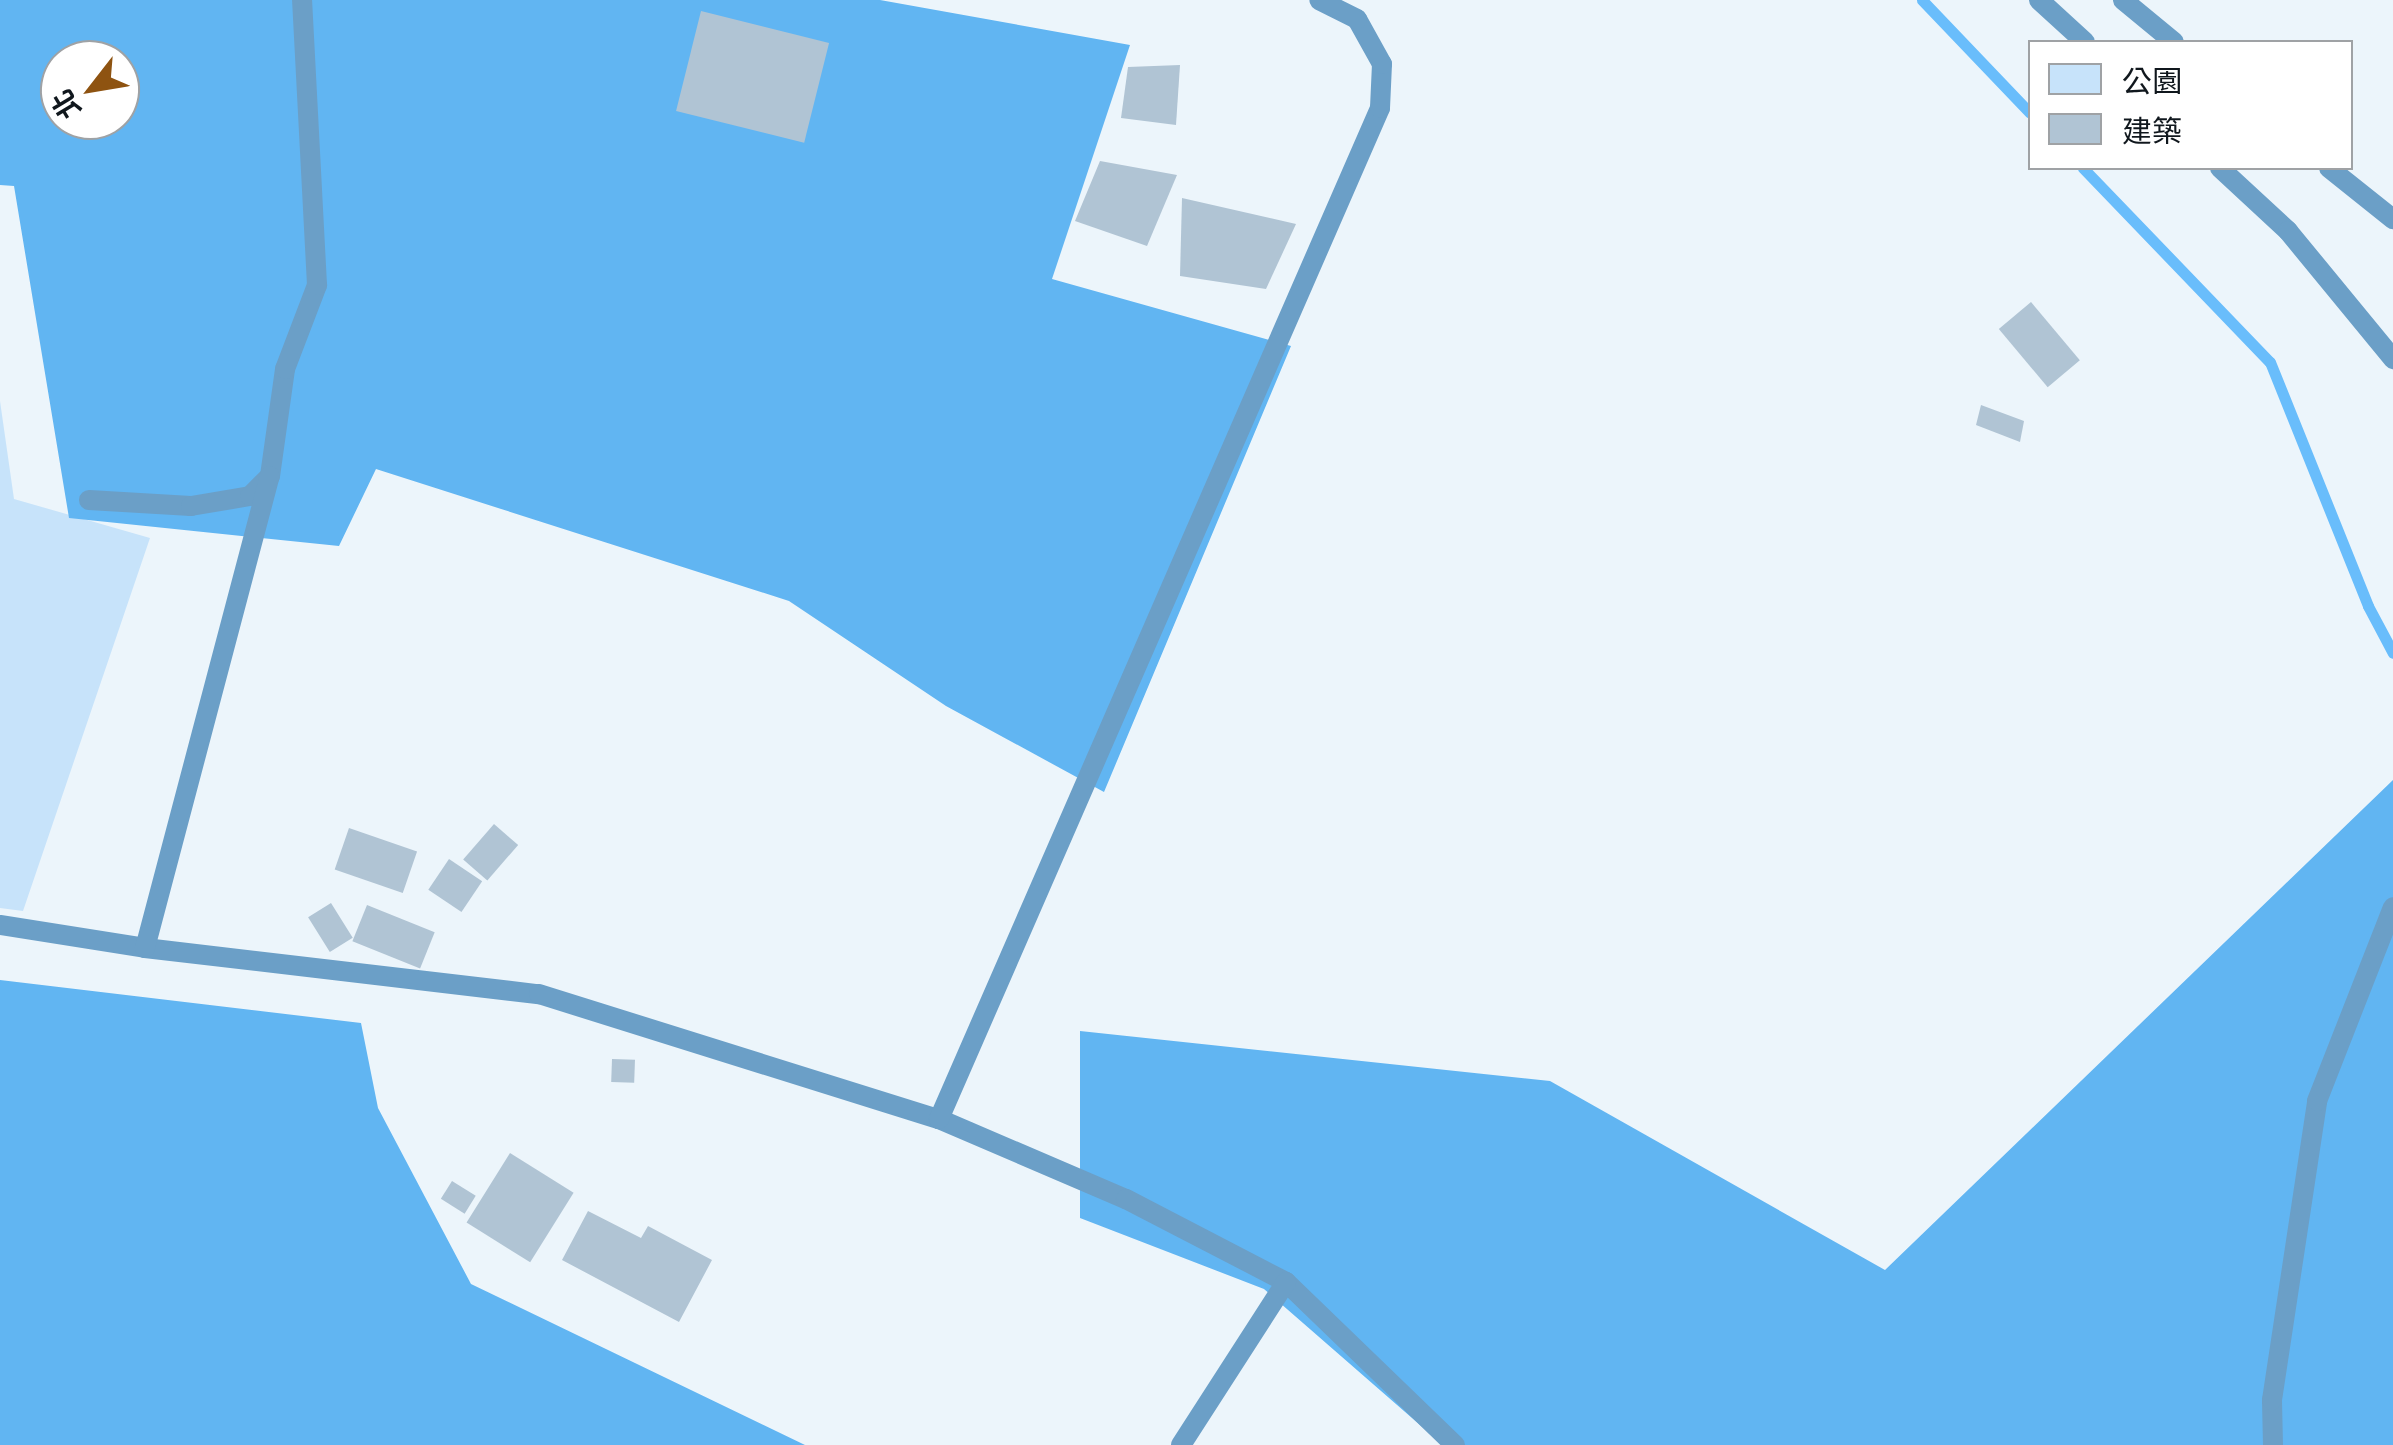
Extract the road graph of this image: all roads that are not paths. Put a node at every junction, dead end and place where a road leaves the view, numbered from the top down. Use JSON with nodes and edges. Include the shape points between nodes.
{"nodes":[{"id":1,"x":302,"y":0,"type":"edge"},
{"id":2,"x":1319,"y":0,"type":"edge"},
{"id":3,"x":2039,"y":0,"type":"edge"},
{"id":4,"x":2123,"y":0,"type":"edge"},
{"id":5,"x":2083,"y":40,"type":"edge"},
{"id":6,"x":2172,"y":40,"type":"edge"},
{"id":7,"x":2222,"y":170,"type":"edge"},
{"id":8,"x":2332,"y":170,"type":"edge"},
{"id":9,"x":2393,"y":219,"type":"edge"},
{"id":10,"x":2393,"y":359,"type":"edge"},
{"id":11,"x":270,"y":476,"type":"junction"},
{"id":12,"x":90,"y":500,"type":"dead end"},
{"id":13,"x":2393,"y":907,"type":"edge"},
{"id":14,"x":0,"y":925,"type":"edge"},
{"id":15,"x":146,"y":948,"type":"junction"},
{"id":16,"x":940,"y":1118,"type":"junction"},
{"id":17,"x":1286,"y":1282,"type":"junction"},
{"id":18,"x":1181,"y":1445,"type":"edge"},
{"id":19,"x":1456,"y":1445,"type":"edge"},
{"id":20,"x":2273,"y":1445,"type":"edge"}],
"edges":[{"from":1,"to":11,"type":"lane","via":[[318,285],[285,369]]},
{"from":2,"to":16,"type":"lane","via":[[1357,19],[1382,64],[1380,108]]},
{"from":3,"to":5,"type":"lane"},
{"from":4,"to":6,"type":"lane"},
{"from":7,"to":10,"type":"lane","via":[[2288,231]]},
{"from":8,"to":9,"type":"lane"},
{"from":11,"to":12,"type":"lane","via":[[250,496],[190,506]]},
{"from":11,"to":15,"type":"lane"},
{"from":13,"to":20,"type":"lane","via":[[2317,1100],[2272,1400]]},
{"from":14,"to":15,"type":"lane"},
{"from":15,"to":16,"type":"lane","via":[[539,994]]},
{"from":16,"to":17,"type":"lane","via":[[1126,1199]]},
{"from":17,"to":18,"type":"lane"},
{"from":17,"to":19,"type":"lane"}]}
